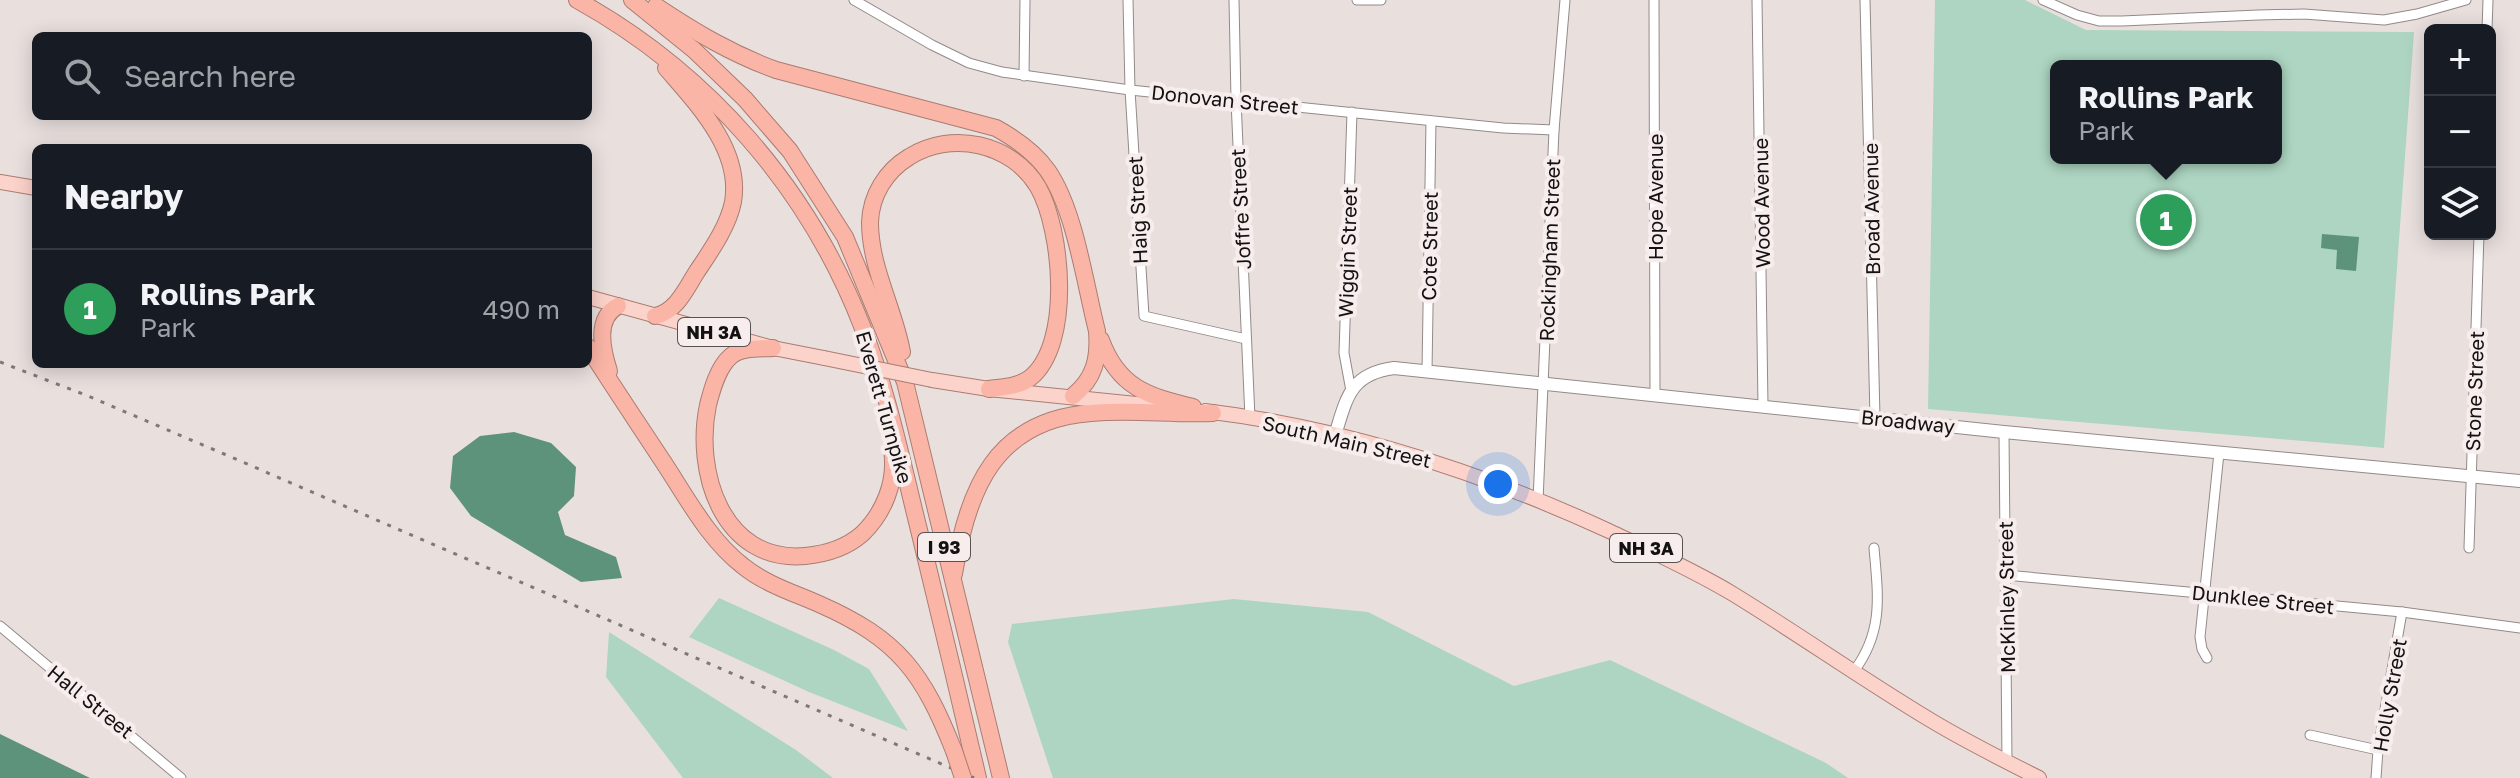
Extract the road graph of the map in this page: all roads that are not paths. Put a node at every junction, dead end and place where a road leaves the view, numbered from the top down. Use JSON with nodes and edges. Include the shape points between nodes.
{"nodes":[{"id":1,"x":577,"y":0,"type":"edge"},
{"id":2,"x":632,"y":0,"type":"edge"},
{"id":3,"x":646,"y":0,"type":"edge"},
{"id":4,"x":854,"y":0,"type":"edge"},
{"id":5,"x":1025,"y":0,"type":"edge"},
{"id":6,"x":1128,"y":0,"type":"edge"},
{"id":7,"x":1234,"y":0,"type":"edge"},
{"id":8,"x":1357,"y":0,"type":"edge"},
{"id":9,"x":1381,"y":0,"type":"edge"},
{"id":10,"x":1565,"y":0,"type":"edge"},
{"id":11,"x":1654,"y":0,"type":"edge"},
{"id":12,"x":1757,"y":0,"type":"edge"},
{"id":13,"x":1865,"y":0,"type":"edge"},
{"id":14,"x":2043,"y":0,"type":"edge"},
{"id":15,"x":2466,"y":0,"type":"edge"},
{"id":16,"x":2488,"y":0,"type":"edge"},
{"id":17,"x":2487,"y":24,"type":"edge"},
{"id":18,"x":628,"y":31,"type":"junction"},
{"id":19,"x":1024,"y":76,"type":"junction"},
{"id":20,"x":1130,"y":90,"type":"junction"},
{"id":21,"x":1236,"y":100,"type":"junction"},
{"id":22,"x":1352,"y":112,"type":"junction"},
{"id":23,"x":1431,"y":121,"type":"junction"},
{"id":24,"x":1554,"y":130,"type":"junction"},
{"id":25,"x":0,"y":182,"type":"edge"},
{"id":26,"x":32,"y":187,"type":"edge"},
{"id":27,"x":2479,"y":240,"type":"edge"},
{"id":28,"x":592,"y":298,"type":"edge"},
{"id":29,"x":618,"y":306,"type":"junction"},
{"id":30,"x":655,"y":316,"type":"junction"},
{"id":31,"x":1097,"y":331,"type":"junction"},
{"id":32,"x":1246,"y":339,"type":"junction"},
{"id":33,"x":773,"y":348,"type":"junction"},
{"id":34,"x":592,"y":353,"type":"edge"},
{"id":35,"x":878,"y":371,"type":"junction"},
{"id":36,"x":1427,"y":371,"type":"junction"},
{"id":37,"x":905,"y":382,"type":"junction"},
{"id":38,"x":1544,"y":383,"type":"junction"},
{"id":39,"x":989,"y":389,"type":"junction"},
{"id":40,"x":616,"y":391,"type":"junction"},
{"id":41,"x":1351,"y":391,"type":"junction"},
{"id":42,"x":1655,"y":395,"type":"junction"},
{"id":43,"x":1073,"y":396,"type":"junction"},
{"id":44,"x":1763,"y":406,"type":"junction"},
{"id":45,"x":1213,"y":413,"type":"junction"},
{"id":46,"x":1250,"y":418,"type":"junction"},
{"id":47,"x":1875,"y":418,"type":"junction"},
{"id":48,"x":2004,"y":432,"type":"junction"},
{"id":49,"x":1335,"y":435,"type":"junction"},
{"id":50,"x":2219,"y":453,"type":"junction"},
{"id":51,"x":2472,"y":477,"type":"junction"},
{"id":52,"x":2520,"y":481,"type":"edge"},
{"id":53,"x":1538,"y":501,"type":"junction"},
{"id":54,"x":1874,"y":548,"type":"dead end"},
{"id":55,"x":2469,"y":548,"type":"dead end"},
{"id":56,"x":2006,"y":575,"type":"junction"},
{"id":57,"x":953,"y":583,"type":"junction"},
{"id":58,"x":2206,"y":593,"type":"junction"},
{"id":59,"x":2402,"y":612,"type":"junction"},
{"id":60,"x":0,"y":626,"type":"edge"},
{"id":61,"x":2520,"y":628,"type":"edge"},
{"id":62,"x":2207,"y":658,"type":"dead end"},
{"id":63,"x":1854,"y":671,"type":"junction"},
{"id":64,"x":2310,"y":735,"type":"dead end"},
{"id":65,"x":962,"y":748,"type":"junction"},
{"id":66,"x":2378,"y":750,"type":"junction"},
{"id":67,"x":2007,"y":761,"type":"junction"},
{"id":68,"x":999,"y":772,"type":"edge"},
{"id":69,"x":181,"y":778,"type":"edge"},
{"id":70,"x":963,"y":778,"type":"edge"},
{"id":71,"x":978,"y":778,"type":"edge"},
{"id":72,"x":2039,"y":778,"type":"edge"},
{"id":73,"x":2376,"y":778,"type":"edge"}],
"edges":[{"from":1,"to":18,"type":"highway","name":"Everett Turnpike","number":"I 93"},
{"from":2,"to":37,"type":"highway","name":"Everett Turnpike","number":"I 93","via":[[706,61],[790,151],[845,237]]},
{"from":3,"to":31,"type":"highway","via":[[755,62],[996,128],[1016,139],[1048,171],[1059,191]]},
{"from":4,"to":19,"type":"street","name":"Donovan Street","via":[[969,63]]},
{"from":5,"to":19,"type":"street"},
{"from":6,"to":20,"type":"street","name":"Haig Street"},
{"from":7,"to":21,"type":"street","name":"Joffre Street"},
{"from":8,"to":9,"type":"street"},
{"from":10,"to":24,"type":"street","name":"Rockingham Street"},
{"from":11,"to":42,"type":"street","name":"Hope Avenue"},
{"from":12,"to":44,"type":"street","name":"Wood Avenue"},
{"from":13,"to":47,"type":"street","name":"Broad Avenue"},
{"from":14,"to":15,"type":"street","via":[[2099,21],[2289,14],[2384,20]]},
{"from":16,"to":17,"type":"street"},
{"from":18,"to":30,"type":"highway","via":[[714,129],[733,174],[732,203],[718,237],[676,304]]},
{"from":18,"to":35,"type":"highway","name":"Everett Turnpike","number":"I 93","via":[[716,102],[762,153],[836,268]]},
{"from":19,"to":20,"type":"street","name":"Donovan Street"},
{"from":20,"to":21,"type":"street","name":"Donovan Street"},
{"from":20,"to":32,"type":"street","name":"Haig Street","via":[[1144,316]]},
{"from":21,"to":22,"type":"street","name":"Donovan Street"},
{"from":21,"to":32,"type":"street","name":"Joffre Street"},
{"from":22,"to":23,"type":"street","name":"Donovan Street"},
{"from":22,"to":41,"type":"street","name":"Wiggin Street","via":[[1344,353]]},
{"from":23,"to":24,"type":"street","name":"Donovan Street"},
{"from":23,"to":36,"type":"street","name":"Cote Street"},
{"from":24,"to":38,"type":"street","name":"Rockingham Street"},
{"from":25,"to":26,"type":"main road"},
{"from":27,"to":51,"type":"street","name":"Stone Street"},
{"from":28,"to":29,"type":"main road","name":"South Main Street","number":"NH 3A"},
{"from":29,"to":30,"type":"main road","name":"South Main Street","number":"NH 3A"},
{"from":29,"to":40,"type":"highway","via":[[606,316],[602,337]]},
{"from":30,"to":33,"type":"main road","name":"South Main Street","number":"NH 3A"},
{"from":31,"to":43,"type":"highway","via":[[1095,367]]},
{"from":31,"to":45,"type":"highway","via":[[1110,361],[1128,383],[1165,401]]},
{"from":32,"to":46,"type":"street","name":"Joffre Street"},
{"from":33,"to":35,"type":"highway","via":[[743,350],[726,362],[710,400],[705,449],[713,497],[728,523],[752,542],[782,554],[821,554],[849,543],[880,510],[894,461]]},
{"from":33,"to":39,"type":"main road","name":"South Main Street","number":"NH 3A","bridge":true},
{"from":34,"to":40,"type":"highway"},
{"from":35,"to":65,"type":"highway","name":"Everett Turnpike","number":"I 93"},
{"from":36,"to":38,"type":"street","name":"Broadway"},
{"from":36,"to":41,"type":"street","name":"Broadway","via":[[1381,370]]},
{"from":37,"to":39,"type":"highway","via":[[874,257],[873,203],[882,182],[905,160],[939,144],[964,142],[1007,157],[1030,176],[1049,215],[1058,260],[1058,309],[1044,359],[1026,381]]},
{"from":37,"to":57,"type":"highway","name":"Everett Turnpike","number":"I 93"},
{"from":38,"to":42,"type":"street","name":"Broadway"},
{"from":38,"to":53,"type":"street","name":"Rockingham Street"},
{"from":39,"to":43,"type":"main road","name":"South Main Street","number":"NH 3A"},
{"from":40,"to":65,"type":"highway","via":[[722,546],[771,584],[853,619],[880,637],[924,684]]},
{"from":41,"to":49,"type":"street"},
{"from":42,"to":44,"type":"street","name":"Broadway"},
{"from":43,"to":45,"type":"main road","name":"South Main Street","number":"NH 3A"},
{"from":44,"to":47,"type":"street","name":"Broadway"},
{"from":45,"to":46,"type":"main road","name":"South Main Street","number":"NH 3A"},
{"from":45,"to":57,"type":"highway","via":[[1075,414],[1023,435],[990,465],[973,495]]},
{"from":46,"to":49,"type":"main road","name":"South Main Street","number":"NH 3A"},
{"from":47,"to":48,"type":"street","name":"Broadway"},
{"from":48,"to":50,"type":"street","name":"Broadway"},
{"from":48,"to":56,"type":"street","name":"McKinley Street"},
{"from":49,"to":53,"type":"main road","name":"South Main Street","number":"NH 3A","via":[[1442,464]]},
{"from":50,"to":51,"type":"street","name":"Broadway"},
{"from":50,"to":58,"type":"street"},
{"from":51,"to":52,"type":"street","name":"Broadway"},
{"from":51,"to":55,"type":"street","name":"Stone Street"},
{"from":53,"to":63,"type":"main road","name":"South Main Street","number":"NH 3A","via":[[1672,560]]},
{"from":54,"to":63,"type":"street","via":[[1876,628]]},
{"from":56,"to":58,"type":"street","name":"Dunklee Street"},
{"from":56,"to":67,"type":"street","name":"McKinley Street"},
{"from":57,"to":68,"type":"highway","name":"Everett Turnpike","number":"I 93"},
{"from":58,"to":59,"type":"street","name":"Dunklee Street"},
{"from":58,"to":62,"type":"street","via":[[2200,637]]},
{"from":59,"to":61,"type":"street","name":"Dunklee Street"},
{"from":59,"to":66,"type":"street","name":"Holly Street"},
{"from":60,"to":69,"type":"street","name":"Hall Street"},
{"from":63,"to":67,"type":"main road","name":"South Main Street","number":"NH 3A"},
{"from":64,"to":66,"type":"street"},
{"from":65,"to":70,"type":"highway","bridge":true},
{"from":65,"to":71,"type":"highway","name":"Everett Turnpike","number":"I 93"},
{"from":66,"to":73,"type":"street","name":"Holly Street"},
{"from":67,"to":72,"type":"main road","name":"South Main Street","number":"NH 3A"}]}
